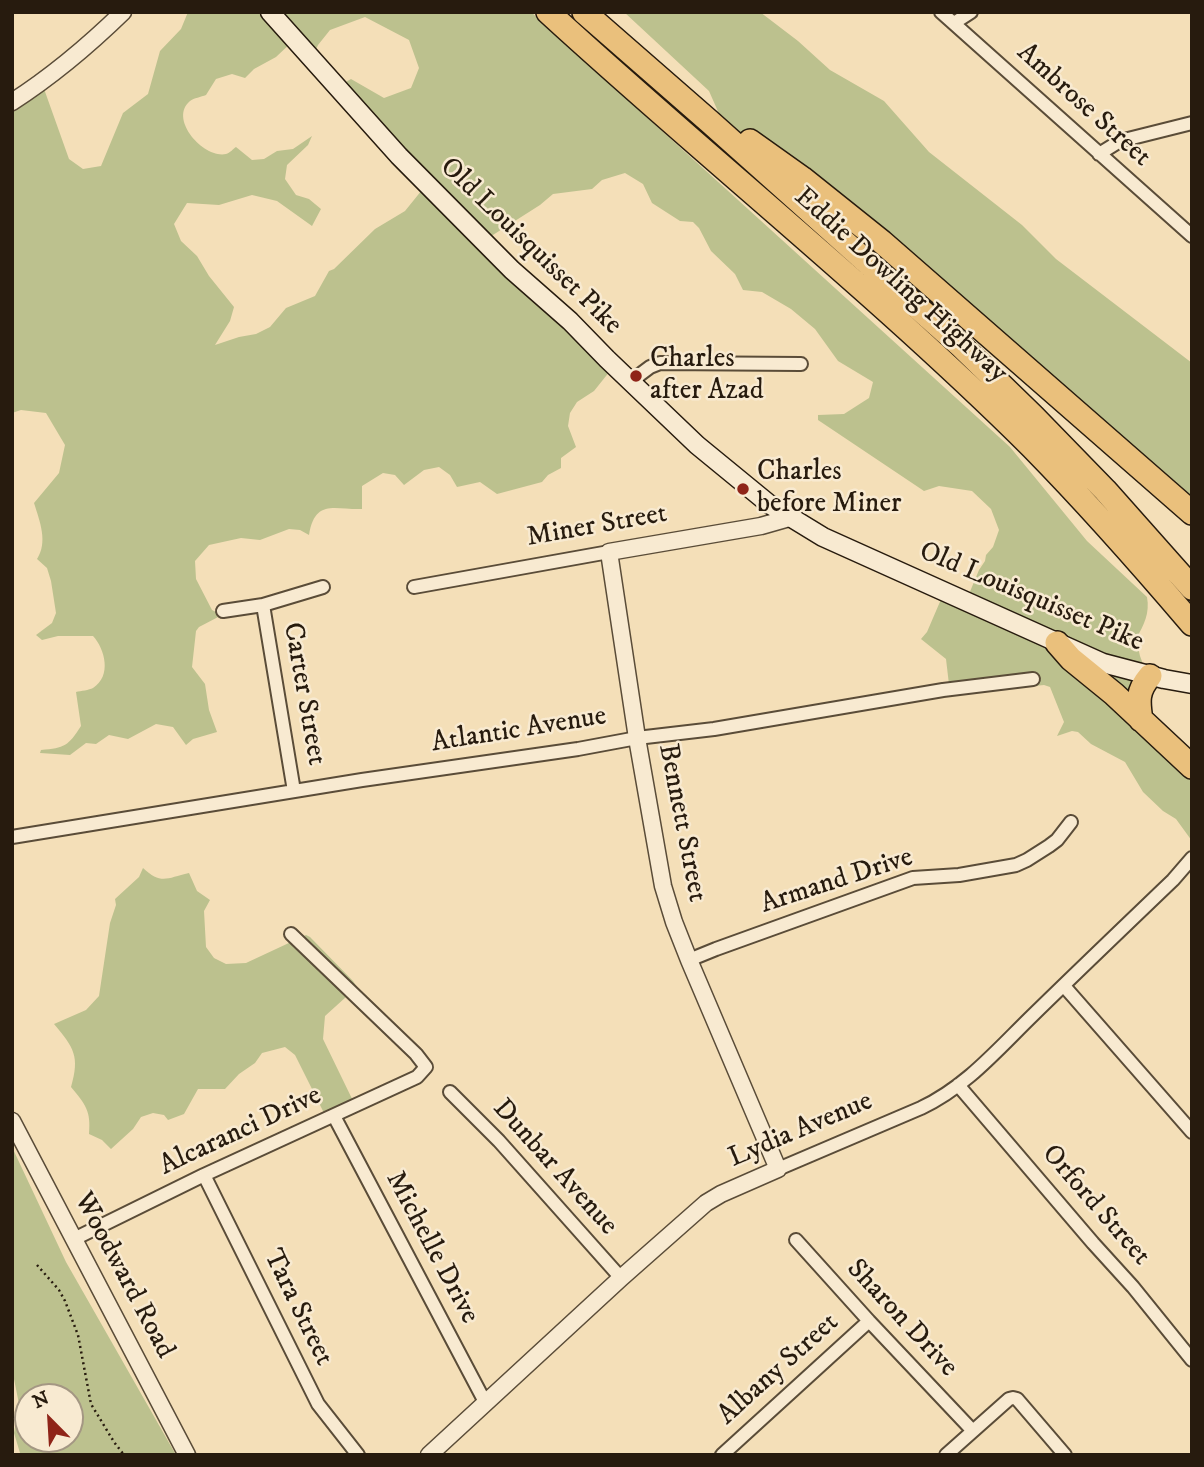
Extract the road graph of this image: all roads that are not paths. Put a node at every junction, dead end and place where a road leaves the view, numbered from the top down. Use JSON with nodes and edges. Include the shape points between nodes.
{"nodes":[{"id":1,"x":123,"y":12,"type":"edge"},
{"id":2,"x":270,"y":12,"type":"edge"},
{"id":3,"x":548,"y":12,"type":"edge"},
{"id":4,"x":583,"y":12,"type":"edge"},
{"id":5,"x":941,"y":12,"type":"edge"},
{"id":6,"x":971,"y":12,"type":"edge"},
{"id":7,"x":954,"y":23,"type":"junction"},
{"id":8,"x":605,"y":32,"type":"junction"},
{"id":9,"x":12,"y":102,"type":"edge"},
{"id":10,"x":1192,"y":123,"type":"edge"},
{"id":11,"x":1100,"y":154,"type":"junction"},
{"id":12,"x":1192,"y":236,"type":"edge"},
{"id":13,"x":801,"y":364,"type":"dead end"},
{"id":14,"x":630,"y":382,"type":"junction"},
{"id":15,"x":1192,"y":513,"type":"edge"},
{"id":16,"x":789,"y":518,"type":"junction"},
{"id":17,"x":609,"y":552,"type":"junction"},
{"id":18,"x":323,"y":587,"type":"dead end"},
{"id":19,"x":414,"y":587,"type":"dead end"},
{"id":20,"x":1192,"y":588,"type":"edge"},
{"id":21,"x":263,"y":605,"type":"junction"},
{"id":22,"x":223,"y":611,"type":"dead end"},
{"id":23,"x":1192,"y":624,"type":"edge"},
{"id":24,"x":1057,"y":643,"type":"junction"},
{"id":25,"x":1150,"y":676,"type":"junction"},
{"id":26,"x":1033,"y":679,"type":"dead end"},
{"id":27,"x":1192,"y":684,"type":"edge"},
{"id":28,"x":1141,"y":720,"type":"junction"},
{"id":29,"x":636,"y":738,"type":"junction"},
{"id":30,"x":1192,"y":767,"type":"edge"},
{"id":31,"x":294,"y":791,"type":"junction"},
{"id":32,"x":1071,"y":821,"type":"dead end"},
{"id":33,"x":12,"y":836,"type":"edge"},
{"id":34,"x":1192,"y":858,"type":"edge"},
{"id":35,"x":291,"y":933,"type":"dead end"},
{"id":36,"x":689,"y":960,"type":"junction"},
{"id":37,"x":1064,"y":986,"type":"junction"},
{"id":38,"x":958,"y":1086,"type":"junction"},
{"id":39,"x":450,"y":1092,"type":"dead end"},
{"id":40,"x":334,"y":1116,"type":"junction"},
{"id":41,"x":12,"y":1121,"type":"edge"},
{"id":42,"x":1192,"y":1132,"type":"edge"},
{"id":43,"x":778,"y":1169,"type":"junction"},
{"id":44,"x":204,"y":1175,"type":"junction"},
{"id":45,"x":74,"y":1239,"type":"junction"},
{"id":46,"x":796,"y":1240,"type":"dead end"},
{"id":47,"x":621,"y":1278,"type":"junction"},
{"id":48,"x":869,"y":1321,"type":"junction"},
{"id":49,"x":1192,"y":1360,"type":"edge"},
{"id":50,"x":485,"y":1402,"type":"junction"},
{"id":51,"x":972,"y":1430,"type":"junction"},
{"id":52,"x":187,"y":1455,"type":"edge"},
{"id":53,"x":358,"y":1455,"type":"edge"},
{"id":54,"x":429,"y":1455,"type":"edge"},
{"id":55,"x":722,"y":1455,"type":"edge"},
{"id":56,"x":946,"y":1455,"type":"edge"},
{"id":57,"x":1065,"y":1455,"type":"edge"}],
"edges":[{"from":1,"to":9,"type":"street","via":[[46,81]]},
{"from":2,"to":14,"type":"main road","name":"Old Louisquisset Pike","via":[[436,194]]},
{"from":3,"to":23,"type":"highway","name":"Eddie Dowling Highway","via":[[953,373],[1073,489]]},
{"from":4,"to":8,"type":"highway","name":"Eddie Dowling Highway"},
{"from":5,"to":7,"type":"street","name":"Ambrose Street"},
{"from":6,"to":7,"type":"street"},
{"from":7,"to":11,"type":"street","name":"Ambrose Street"},
{"from":8,"to":15,"type":"highway","via":[[882,242]]},
{"from":8,"to":20,"type":"highway","name":"Eddie Dowling Highway","via":[[962,347],[1105,489]]},
{"from":10,"to":11,"type":"street","via":[[1120,141]]},
{"from":11,"to":12,"type":"street","name":"Ambrose Street"},
{"from":13,"to":14,"type":"street","via":[[660,363]]},
{"from":14,"to":16,"type":"main road","name":"Old Louisquisset Pike","via":[[697,445]]},
{"from":16,"to":17,"type":"street","name":"Miner Street"},
{"from":16,"to":24,"type":"main road","name":"Old Louisquisset Pike"},
{"from":17,"to":19,"type":"street","name":"Miner Street"},
{"from":17,"to":29,"type":"street","name":"Bennett Street"},
{"from":18,"to":21,"type":"street"},
{"from":21,"to":22,"type":"street"},
{"from":21,"to":31,"type":"street","name":"Carter Street"},
{"from":24,"to":25,"type":"main road","name":"Old Louisquisset Pike"},
{"from":24,"to":28,"type":"highway"},
{"from":25,"to":27,"type":"main road","name":"Old Louisquisset Pike"},
{"from":25,"to":28,"type":"highway","via":[[1141,687]]},
{"from":26,"to":29,"type":"street","name":"Atlantic Avenue"},
{"from":28,"to":30,"type":"highway"},
{"from":29,"to":31,"type":"street","name":"Atlantic Avenue"},
{"from":29,"to":36,"type":"street","name":"Bennett Street","via":[[663,886]]},
{"from":31,"to":33,"type":"street","name":"Atlantic Avenue"},
{"from":32,"to":36,"type":"street","name":"Armand Drive","via":[[1057,840],[1016,865],[913,878]]},
{"from":34,"to":37,"type":"street","name":"Lydia Avenue"},
{"from":35,"to":40,"type":"street","name":"Alcaranci Drive","via":[[426,1068],[417,1077]]},
{"from":36,"to":43,"type":"street","name":"Bennett Street"},
{"from":37,"to":38,"type":"street","name":"Lydia Avenue"},
{"from":37,"to":42,"type":"street"},
{"from":38,"to":43,"type":"street","name":"Lydia Avenue","via":[[921,1108]]},
{"from":38,"to":49,"type":"street","name":"Orford Street"},
{"from":39,"to":47,"type":"street","name":"Dunbar Avenue"},
{"from":40,"to":44,"type":"street","name":"Alcaranci Drive"},
{"from":40,"to":50,"type":"street","name":"Michelle Drive"},
{"from":41,"to":45,"type":"street","name":"Woodward Road"},
{"from":43,"to":47,"type":"street","name":"Lydia Avenue","via":[[705,1203]]},
{"from":44,"to":45,"type":"street","name":"Alcaranci Drive"},
{"from":44,"to":53,"type":"street","name":"Tara Street","via":[[318,1405]]},
{"from":45,"to":52,"type":"street","name":"Woodward Road"},
{"from":46,"to":48,"type":"street","name":"Sharon Drive"},
{"from":47,"to":50,"type":"street","name":"Lydia Avenue"},
{"from":48,"to":51,"type":"street","name":"Sharon Drive"},
{"from":48,"to":55,"type":"street","name":"Albany Street"},
{"from":50,"to":54,"type":"street","name":"Lydia Avenue"},
{"from":51,"to":56,"type":"street"},
{"from":51,"to":57,"type":"street","via":[[1009,1399],[1017,1399]]}]}
